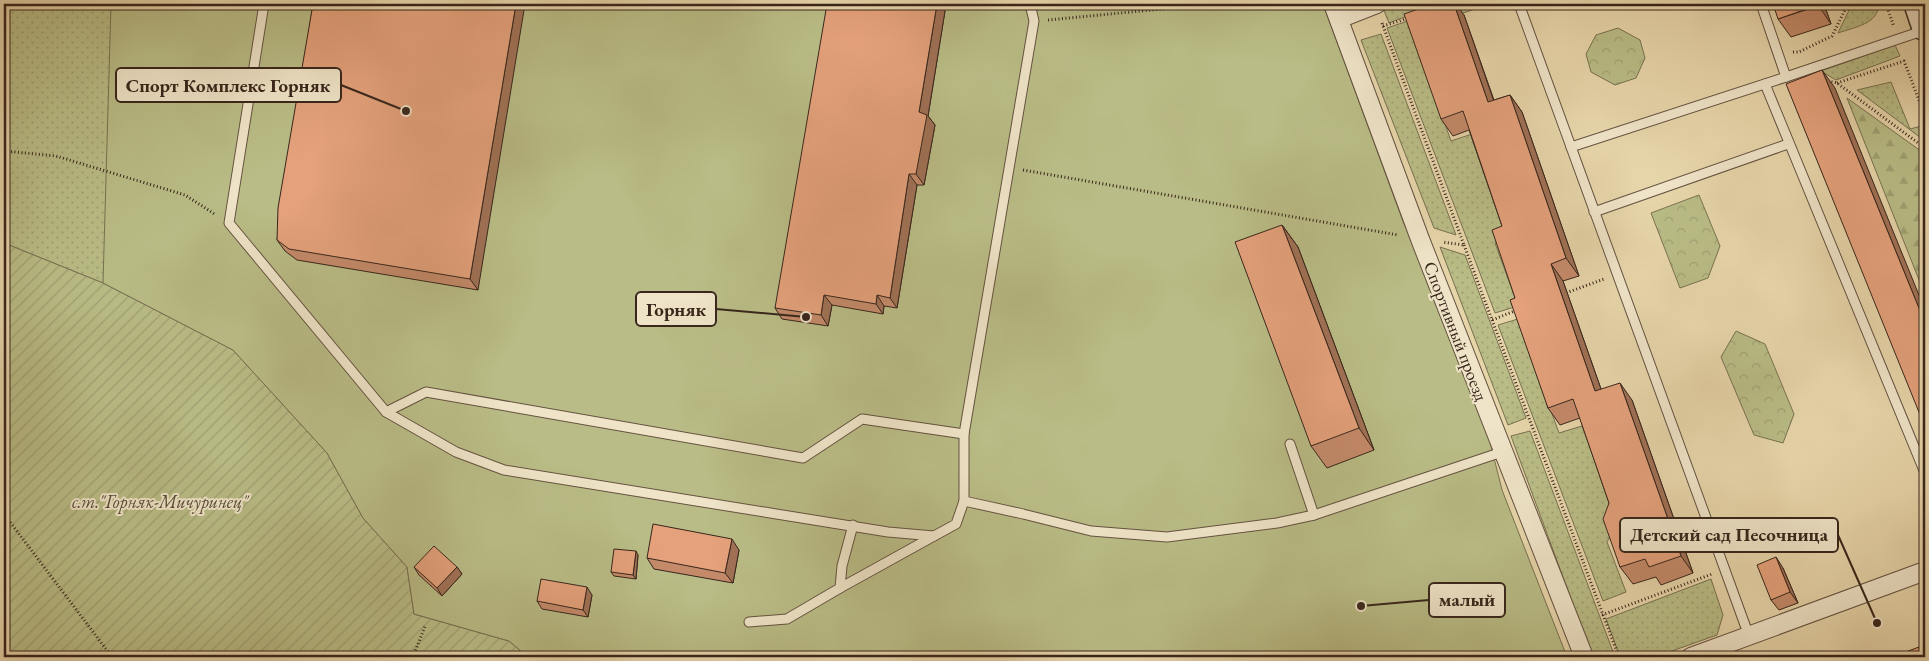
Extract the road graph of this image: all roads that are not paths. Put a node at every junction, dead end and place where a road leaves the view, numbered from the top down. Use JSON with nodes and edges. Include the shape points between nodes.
{"nodes":[{"id":1,"x":264,"y":4,"type":"edge"},
{"id":2,"x":1030,"y":4,"type":"edge"},
{"id":3,"x":1376,"y":4,"type":"edge"},
{"id":4,"x":1519,"y":4,"type":"edge"},
{"id":5,"x":1761,"y":4,"type":"edge"},
{"id":6,"x":1917,"y":4,"type":"edge"},
{"id":7,"x":1336,"y":11,"type":"edge"},
{"id":8,"x":1925,"y":29,"type":"edge"},
{"id":9,"x":1786,"y":77,"type":"junction"},
{"id":10,"x":1765,"y":84,"type":"junction"},
{"id":11,"x":1788,"y":144,"type":"junction"},
{"id":12,"x":1571,"y":147,"type":"junction"},
{"id":13,"x":1594,"y":212,"type":"junction"},
{"id":14,"x":386,"y":412,"type":"junction"},
{"id":15,"x":964,"y":434,"type":"junction"},
{"id":16,"x":1290,"y":444,"type":"dead end"},
{"id":17,"x":1502,"y":452,"type":"junction"},
{"id":18,"x":1925,"y":473,"type":"edge"},
{"id":19,"x":964,"y":501,"type":"junction"},
{"id":20,"x":1314,"y":515,"type":"junction"},
{"id":21,"x":853,"y":526,"type":"junction"},
{"id":22,"x":934,"y":536,"type":"junction"},
{"id":23,"x":1925,"y":571,"type":"edge"},
{"id":24,"x":840,"y":588,"type":"junction"},
{"id":25,"x":748,"y":622,"type":"dead end"},
{"id":26,"x":1749,"y":636,"type":"junction"},
{"id":27,"x":1584,"y":657,"type":"edge"},
{"id":28,"x":1691,"y":657,"type":"edge"}],
"edges":[{"from":1,"to":14,"type":"lane","via":[[228,223]]},
{"from":2,"to":15,"type":"lane","via":[[1034,21]]},
{"from":3,"to":7,"type":"street"},
{"from":4,"to":12,"type":"lane"},
{"from":5,"to":9,"type":"lane"},
{"from":6,"to":8,"type":"main road"},
{"from":7,"to":17,"type":"street","name":"Спортивный проезд"},
{"from":8,"to":9,"type":"lane"},
{"from":9,"to":10,"type":"lane"},
{"from":10,"to":11,"type":"lane"},
{"from":10,"to":12,"type":"lane"},
{"from":11,"to":13,"type":"lane"},
{"from":11,"to":18,"type":"lane"},
{"from":12,"to":13,"type":"lane"},
{"from":13,"to":26,"type":"lane"},
{"from":14,"to":15,"type":"lane","via":[[426,392],[804,458],[862,419]]},
{"from":14,"to":21,"type":"lane","via":[[456,452],[504,470]]},
{"from":15,"to":19,"type":"lane"},
{"from":16,"to":20,"type":"lane"},
{"from":17,"to":20,"type":"lane"},
{"from":17,"to":27,"type":"street","name":"Спортивный проезд"},
{"from":19,"to":20,"type":"lane","via":[[1092,531],[1167,536],[1276,523]]},
{"from":19,"to":22,"type":"lane","via":[[956,524]]},
{"from":21,"to":22,"type":"lane"},
{"from":21,"to":24,"type":"lane","via":[[842,566]]},
{"from":22,"to":24,"type":"lane"},
{"from":23,"to":26,"type":"street"},
{"from":24,"to":25,"type":"lane","via":[[787,619]]},
{"from":26,"to":28,"type":"street"}]}
